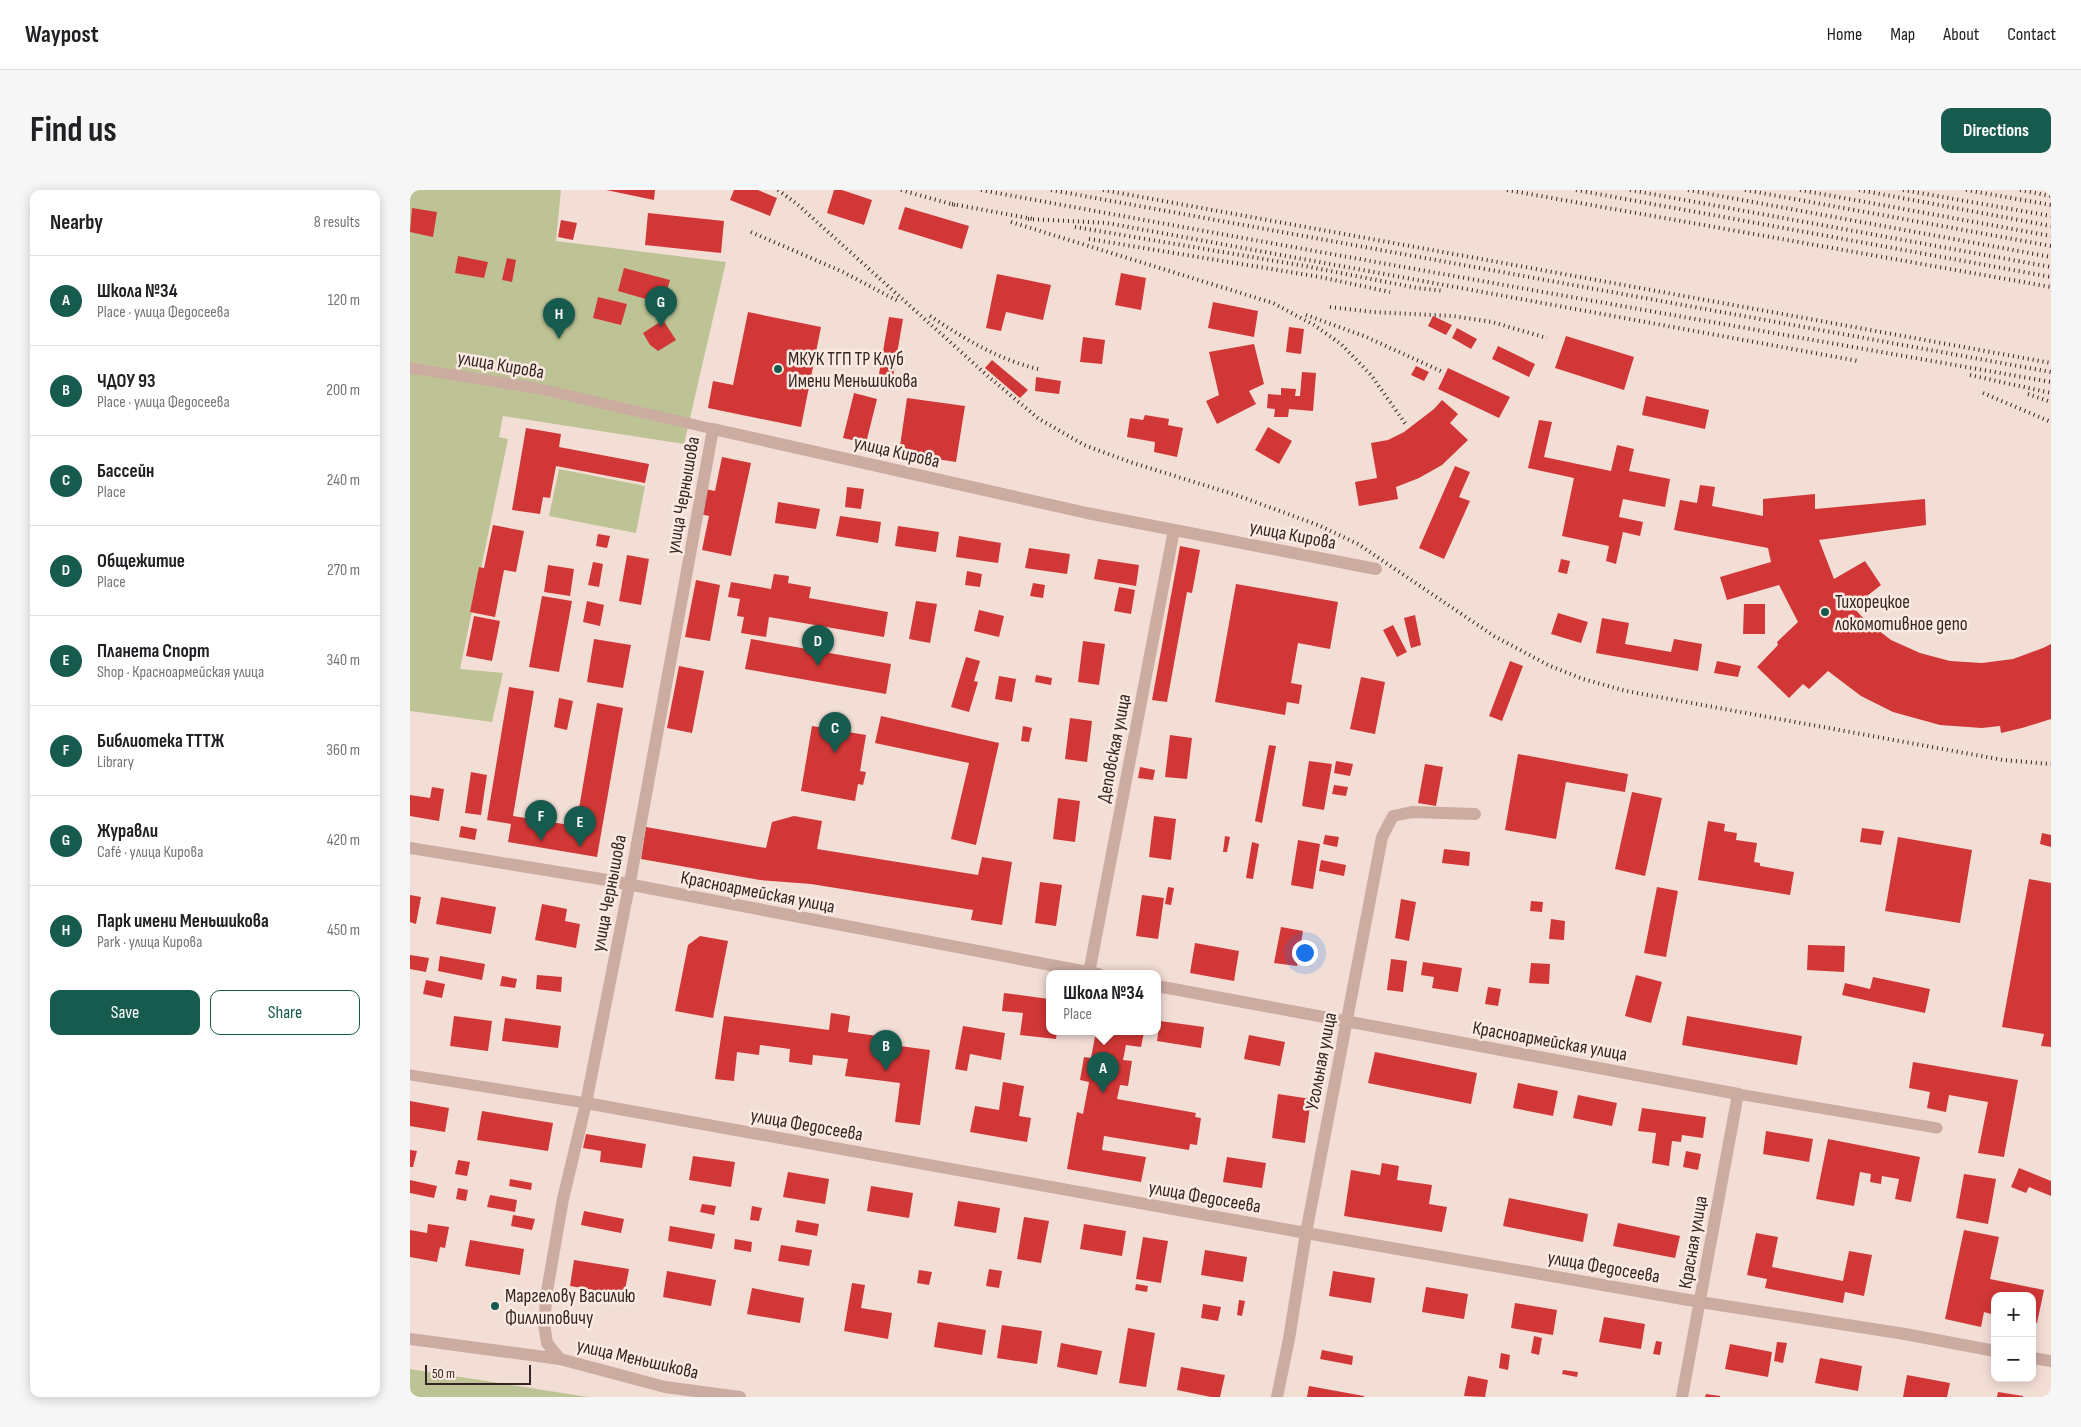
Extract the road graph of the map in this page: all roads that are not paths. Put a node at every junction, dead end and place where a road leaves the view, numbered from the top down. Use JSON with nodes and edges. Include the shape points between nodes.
{"nodes":[{"id":1,"x":410,"y":368,"type":"edge"},
{"id":2,"x":713,"y":429,"type":"junction"},
{"id":3,"x":1174,"y":530,"type":"junction"},
{"id":4,"x":1376,"y":570,"type":"dead end"},
{"id":5,"x":1475,"y":814,"type":"dead end"},
{"id":6,"x":410,"y":848,"type":"edge"},
{"id":7,"x":628,"y":886,"type":"junction"},
{"id":8,"x":1077,"y":970,"type":"edge"},
{"id":9,"x":1094,"y":970,"type":"edge"},
{"id":10,"x":1161,"y":987,"type":"edge"},
{"id":11,"x":1347,"y":1022,"type":"junction"},
{"id":12,"x":410,"y":1075,"type":"edge"},
{"id":13,"x":1738,"y":1094,"type":"junction"},
{"id":14,"x":586,"y":1103,"type":"junction"},
{"id":15,"x":1937,"y":1128,"type":"dead end"},
{"id":16,"x":1306,"y":1234,"type":"junction"},
{"id":17,"x":1700,"y":1302,"type":"junction"},
{"id":18,"x":410,"y":1339,"type":"edge"},
{"id":19,"x":1991,"y":1350,"type":"edge"},
{"id":20,"x":2036,"y":1359,"type":"edge"},
{"id":21,"x":560,"y":1360,"type":"junction"},
{"id":22,"x":2051,"y":1361,"type":"edge"},
{"id":23,"x":663,"y":1392,"type":"edge"},
{"id":24,"x":740,"y":1397,"type":"edge"},
{"id":25,"x":1277,"y":1397,"type":"edge"},
{"id":26,"x":1682,"y":1397,"type":"edge"}],
"edges":[{"from":1,"to":2,"type":"street","name":"улица Кирова","via":[[536,388]]},
{"from":2,"to":3,"type":"street","name":"улица Кирова"},
{"from":2,"to":7,"type":"street","name":"улица Чернышова"},
{"from":3,"to":4,"type":"street","name":"улица Кирова"},
{"from":3,"to":9,"type":"street","name":"Деповская улица"},
{"from":5,"to":11,"type":"street","name":"Угольная улица","via":[[1412,812],[1393,816],[1382,837]]},
{"from":6,"to":7,"type":"street","name":"Красноармейская улица"},
{"from":7,"to":8,"type":"street","name":"Красноармейская улица"},
{"from":7,"to":14,"type":"street","name":"улица Чернышова"},
{"from":10,"to":11,"type":"street","name":"Красноармейская улица"},
{"from":11,"to":13,"type":"street","name":"Красноармейская улица"},
{"from":11,"to":16,"type":"street","name":"Угольная улица"},
{"from":12,"to":14,"type":"street","name":"улица Федосеева"},
{"from":13,"to":15,"type":"street","name":"Красноармейская улица"},
{"from":13,"to":17,"type":"street","name":"Красная улица"},
{"from":14,"to":16,"type":"street","name":"улица Федосеева"},
{"from":14,"to":21,"type":"street","name":"улица Чернышова","via":[[563,1199],[547,1291],[544,1324],[547,1343]]},
{"from":16,"to":17,"type":"street","name":"улица Федосеева"},
{"from":16,"to":25,"type":"street","name":"Угольная улица"},
{"from":17,"to":19,"type":"street","name":"улица Федосеева"},
{"from":17,"to":26,"type":"street","name":"Красная улица"},
{"from":18,"to":21,"type":"street","name":"улица Меньшикова"},
{"from":20,"to":22,"type":"street"},
{"from":21,"to":23,"type":"street","name":"улица Меньшикова"},
{"from":23,"to":24,"type":"street","name":"улица Меньшикова"}]}
